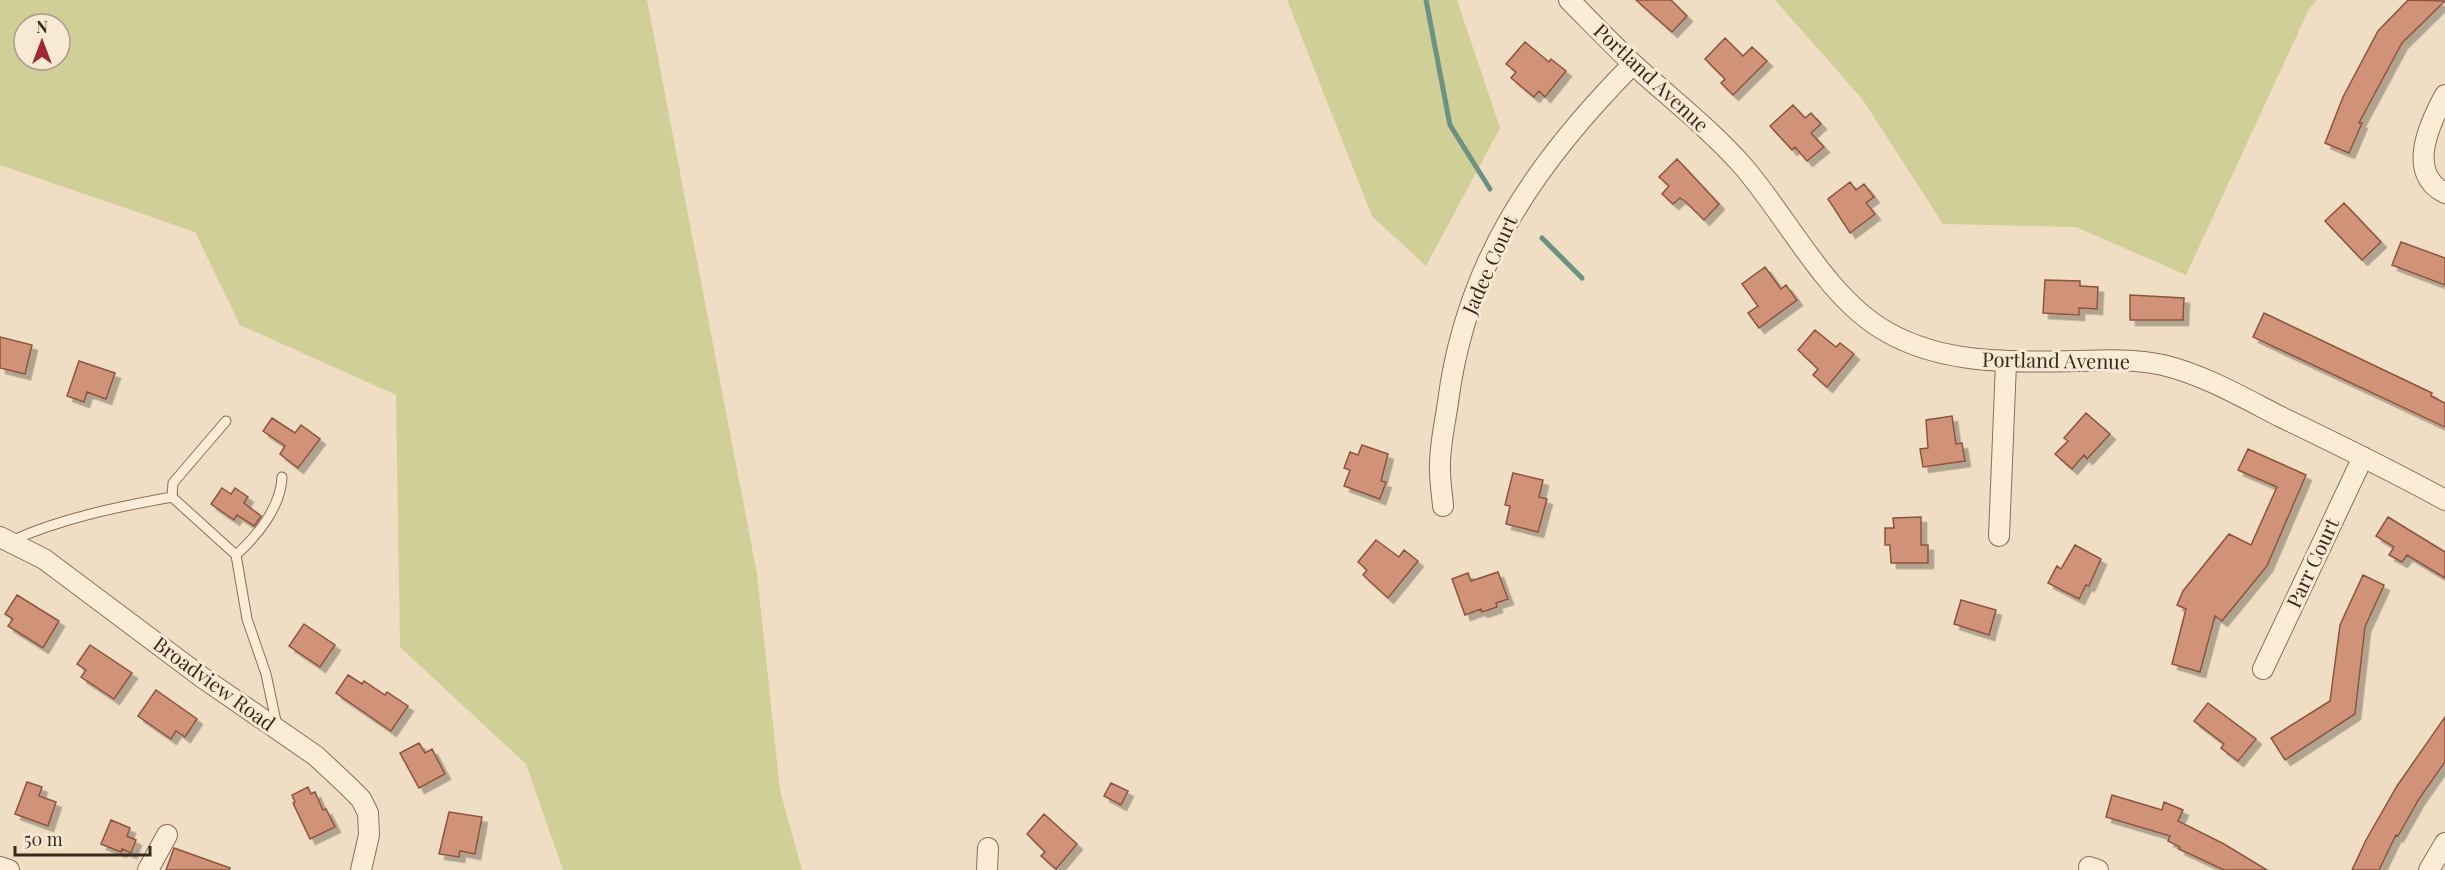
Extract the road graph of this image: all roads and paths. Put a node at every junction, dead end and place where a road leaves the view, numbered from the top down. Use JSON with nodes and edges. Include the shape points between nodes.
{"nodes":[{"id":1,"x":1569,"y":0,"type":"edge"},
{"id":2,"x":1633,"y":64,"type":"junction"},
{"id":3,"x":2445,"y":95,"type":"edge"},
{"id":4,"x":2445,"y":193,"type":"edge"},
{"id":5,"x":2006,"y":363,"type":"junction"},
{"id":6,"x":226,"y":421,"type":"dead end"},
{"id":7,"x":2363,"y":457,"type":"junction"},
{"id":8,"x":282,"y":477,"type":"dead end"},
{"id":9,"x":172,"y":497,"type":"junction"},
{"id":10,"x":2445,"y":500,"type":"edge"},
{"id":11,"x":1443,"y":506,"type":"dead end"},
{"id":12,"x":1999,"y":536,"type":"dead end"},
{"id":13,"x":4,"y":539,"type":"edge"},
{"id":14,"x":236,"y":555,"type":"junction"},
{"id":15,"x":2263,"y":669,"type":"dead end"},
{"id":16,"x":278,"y":730,"type":"junction"},
{"id":17,"x":167,"y":836,"type":"dead end"},
{"id":18,"x":2445,"y":843,"type":"edge"},
{"id":19,"x":988,"y":848,"type":"dead end"},
{"id":20,"x":0,"y":867,"type":"edge"},
{"id":21,"x":9,"y":870,"type":"edge"},
{"id":22,"x":148,"y":870,"type":"edge"},
{"id":23,"x":361,"y":870,"type":"edge"},
{"id":24,"x":987,"y":870,"type":"edge"},
{"id":25,"x":2429,"y":870,"type":"edge"}],
"edges":[{"from":1,"to":2,"type":"street","name":"Portland Avenue"},
{"from":2,"to":5,"type":"street","name":"Portland Avenue","via":[[1741,164],[1818,266],[1869,320],[1915,346]]},
{"from":2,"to":11,"type":"street","name":"Jadee Court","via":[[1546,162],[1502,232],[1480,278],[1458,340],[1450,383],[1440,468]]},
{"from":3,"to":4,"type":"street","via":[[2428,131],[2423,159],[2425,176]]},
{"from":5,"to":7,"type":"street","name":"Portland Avenue","via":[[2103,360],[2162,365],[2212,383]]},
{"from":5,"to":12,"type":"street"},
{"from":6,"to":9,"type":"lane","via":[[173,483]]},
{"from":7,"to":10,"type":"street","name":"Portland Avenue"},
{"from":7,"to":15,"type":"street","name":"Parr Court"},
{"from":8,"to":14,"type":"lane","via":[[273,508]]},
{"from":9,"to":13,"type":"lane","via":[[85,515]]},
{"from":9,"to":14,"type":"lane"},
{"from":13,"to":16,"type":"street","name":"Broadview Road","via":[[44,560]]},
{"from":14,"to":16,"type":"lane","via":[[247,619],[266,674]]},
{"from":16,"to":23,"type":"street","name":"Broadview Road","via":[[316,756],[361,799],[368,813],[369,835]]},
{"from":17,"to":22,"type":"street"},
{"from":18,"to":25,"type":"street"},
{"from":19,"to":24,"type":"street"},
{"from":20,"to":21,"type":"street"}]}
